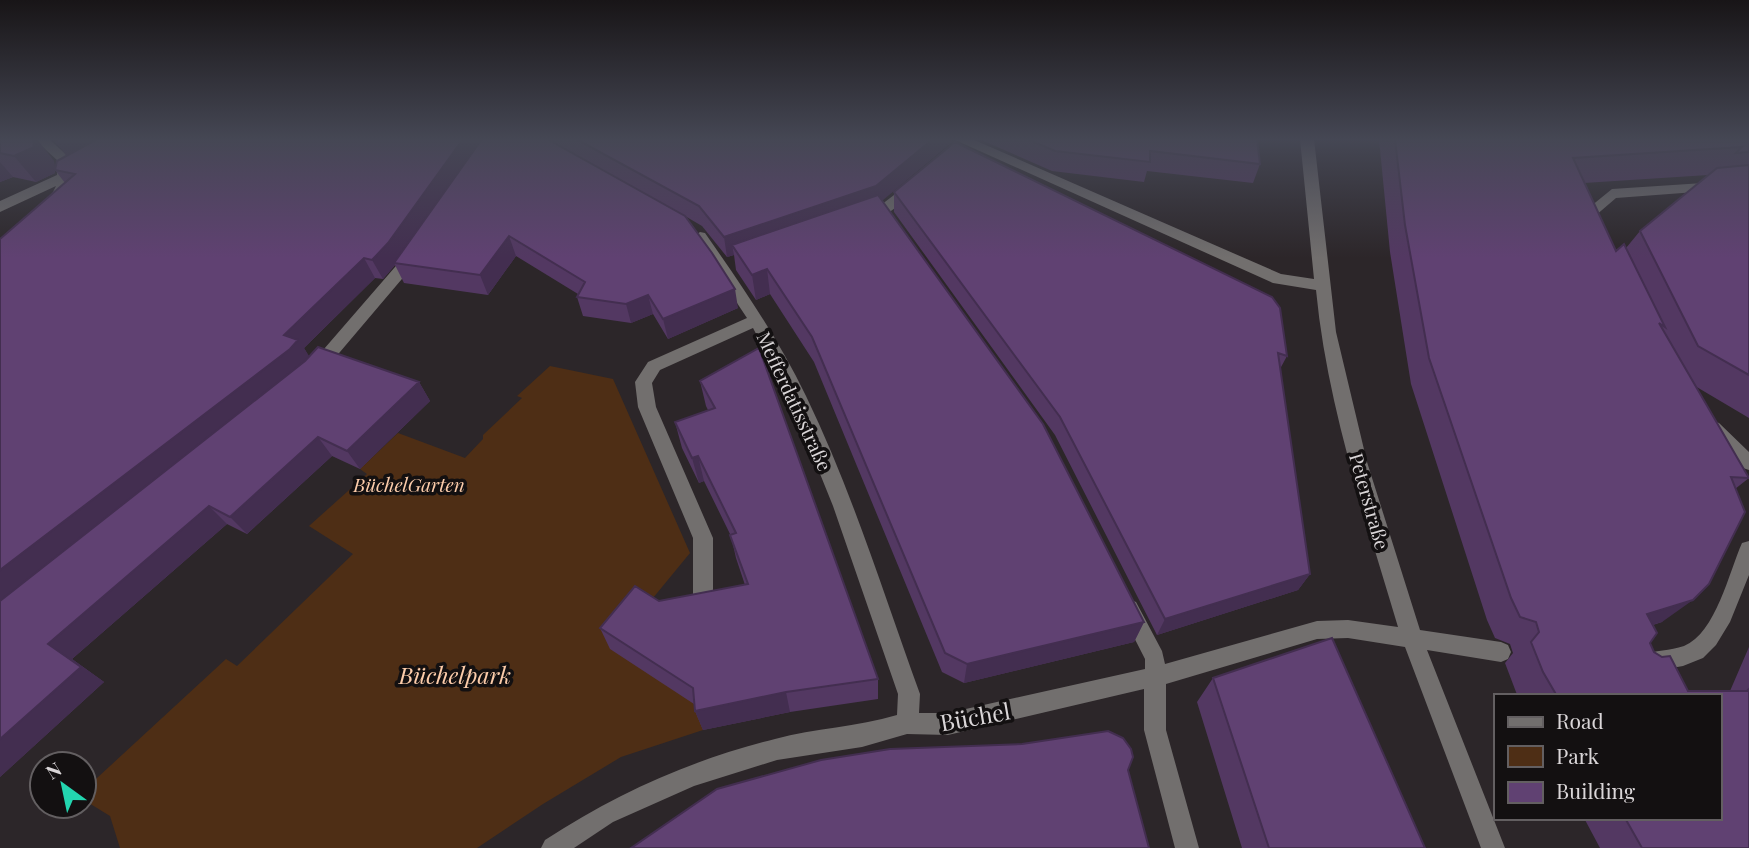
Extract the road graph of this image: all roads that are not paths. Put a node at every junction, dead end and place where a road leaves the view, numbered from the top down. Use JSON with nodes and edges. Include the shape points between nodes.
{"nodes":[{"id":1,"x":62,"y":179,"type":"edge"},
{"id":2,"x":65,"y":179,"type":"edge"},
{"id":3,"x":1043,"y":179,"type":"edge"},
{"id":4,"x":1311,"y":179,"type":"edge"},
{"id":5,"x":919,"y":180,"type":"edge"},
{"id":6,"x":1749,"y":184,"type":"edge"},
{"id":7,"x":0,"y":207,"type":"edge"},
{"id":8,"x":40,"y":219,"type":"edge"},
{"id":9,"x":857,"y":220,"type":"edge"},
{"id":10,"x":685,"y":224,"type":"edge"},
{"id":11,"x":1598,"y":239,"type":"edge"},
{"id":12,"x":420,"y":245,"type":"edge"},
{"id":13,"x":1321,"y":285,"type":"junction"},
{"id":14,"x":757,"y":320,"type":"junction"},
{"id":15,"x":301,"y":383,"type":"edge"},
{"id":16,"x":1702,"y":417,"type":"edge"},
{"id":17,"x":1749,"y":463,"type":"edge"},
{"id":18,"x":1749,"y":550,"type":"edge"},
{"id":19,"x":1119,"y":586,"type":"edge"},
{"id":20,"x":703,"y":594,"type":"edge"},
{"id":21,"x":1412,"y":639,"type":"junction"},
{"id":22,"x":1501,"y":652,"type":"dead end"},
{"id":23,"x":1632,"y":665,"type":"edge"},
{"id":24,"x":1155,"y":677,"type":"junction"},
{"id":25,"x":907,"y":723,"type":"junction"},
{"id":26,"x":553,"y":848,"type":"edge"},
{"id":27,"x":1187,"y":848,"type":"edge"},
{"id":28,"x":1493,"y":848,"type":"edge"}],
"edges":[{"from":1,"to":7,"type":"street"},
{"from":2,"to":8,"type":"street","via":[[59,200]]},
{"from":3,"to":13,"type":"street","via":[[1278,279]]},
{"from":4,"to":13,"type":"street","name":"Peterstraße"},
{"from":5,"to":9,"type":"street","via":[[886,217]]},
{"from":6,"to":11,"type":"street","via":[[1612,194],[1587,215]]},
{"from":10,"to":14,"type":"street","name":"Mefferdatisstraße","via":[[729,265]]},
{"from":12,"to":15,"type":"street","via":[[405,268]]},
{"from":13,"to":21,"type":"street","name":"Peterstraße","via":[[1358,462]]},
{"from":14,"to":20,"type":"street","via":[[654,366],[643,382],[647,407],[703,538]]},
{"from":14,"to":25,"type":"street","name":"Mefferdatisstraße","via":[[798,397],[842,506],[909,694]]},
{"from":16,"to":17,"type":"street"},
{"from":18,"to":23,"type":"street","via":[[1714,631],[1700,648],[1679,657]]},
{"from":19,"to":24,"type":"street","via":[[1154,658]]},
{"from":21,"to":22,"type":"street","name":"Büchel"},
{"from":21,"to":24,"type":"street","name":"Büchel","via":[[1348,629],[1317,630]]},
{"from":21,"to":28,"type":"street","name":"Peterstraße"},
{"from":24,"to":25,"type":"street","name":"Büchel","via":[[948,724]]},
{"from":24,"to":27,"type":"street","via":[[1155,730]]},
{"from":25,"to":26,"type":"street","name":"Büchel","via":[[862,736],[777,748],[692,775],[605,814]]}]}
